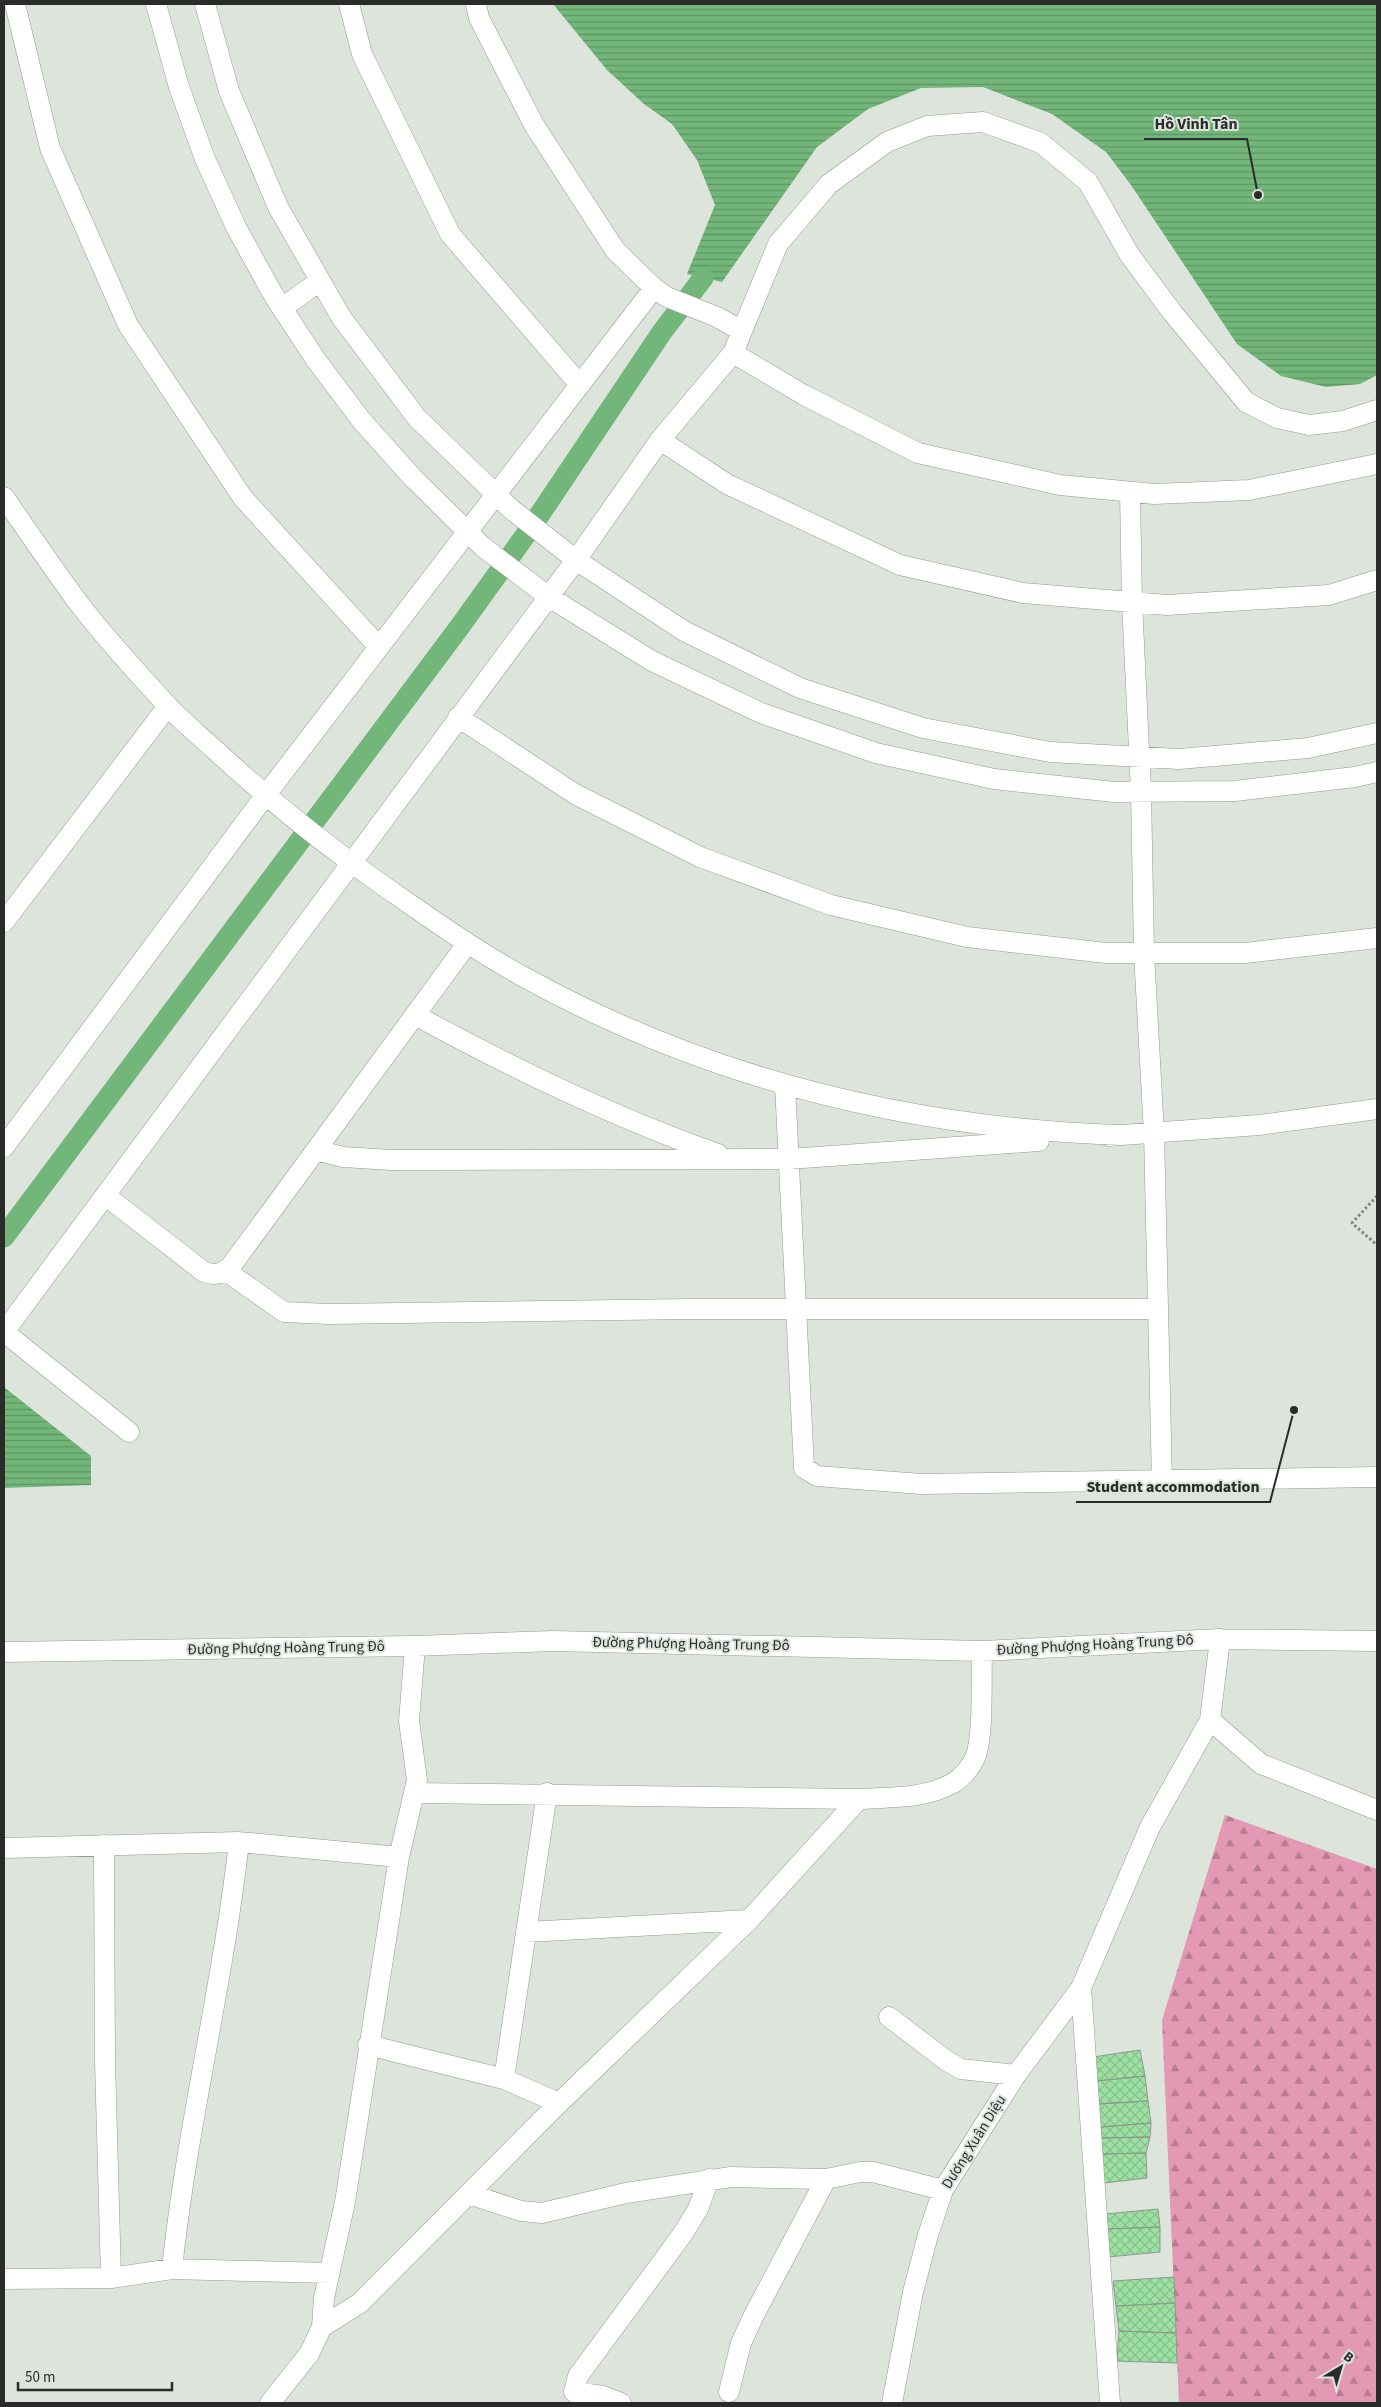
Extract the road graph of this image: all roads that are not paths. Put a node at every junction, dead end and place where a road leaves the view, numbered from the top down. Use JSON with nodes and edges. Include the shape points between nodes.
{"nodes":[{"id":1,"x":15,"y":4,"type":"edge"},
{"id":2,"x":156,"y":4,"type":"edge"},
{"id":3,"x":205,"y":4,"type":"edge"},
{"id":4,"x":349,"y":4,"type":"edge"},
{"id":5,"x":476,"y":4,"type":"edge"},
{"id":6,"x":320,"y":280,"type":"junction"},
{"id":7,"x":661,"y":292,"type":"junction"},
{"id":8,"x":282,"y":308,"type":"junction"},
{"id":9,"x":742,"y":331,"type":"junction"},
{"id":10,"x":733,"y":353,"type":"junction"},
{"id":11,"x":580,"y":385,"type":"junction"},
{"id":12,"x":1377,"y":410,"type":"edge"},
{"id":13,"x":660,"y":440,"type":"junction"},
{"id":14,"x":1377,"y":464,"type":"edge"},
{"id":15,"x":1130,"y":492,"type":"junction"},
{"id":16,"x":496,"y":494,"type":"junction"},
{"id":17,"x":4,"y":497,"type":"edge"},
{"id":18,"x":468,"y":532,"type":"junction"},
{"id":19,"x":576,"y":560,"type":"junction"},
{"id":20,"x":1377,"y":580,"type":"edge"},
{"id":21,"x":549,"y":597,"type":"junction"},
{"id":22,"x":1132,"y":602,"type":"junction"},
{"id":23,"x":379,"y":647,"type":"junction"},
{"id":24,"x":168,"y":706,"type":"junction"},
{"id":25,"x":458,"y":718,"type":"junction"},
{"id":26,"x":1377,"y":733,"type":"edge"},
{"id":27,"x":1138,"y":756,"type":"junction"},
{"id":28,"x":1377,"y":772,"type":"edge"},
{"id":29,"x":1141,"y":792,"type":"junction"},
{"id":30,"x":272,"y":802,"type":"junction"},
{"id":31,"x":350,"y":863,"type":"junction"},
{"id":32,"x":4,"y":922,"type":"edge"},
{"id":33,"x":1377,"y":938,"type":"edge"},
{"id":34,"x":467,"y":944,"type":"junction"},
{"id":35,"x":1144,"y":953,"type":"junction"},
{"id":36,"x":415,"y":1015,"type":"junction"},
{"id":37,"x":785,"y":1085,"type":"junction"},
{"id":38,"x":1377,"y":1109,"type":"edge"},
{"id":39,"x":8,"y":1132,"type":"edge"},
{"id":40,"x":1154,"y":1133,"type":"junction"},
{"id":41,"x":1120,"y":1135,"type":"junction"},
{"id":42,"x":316,"y":1150,"type":"junction"},
{"id":43,"x":733,"y":1159,"type":"junction"},
{"id":44,"x":789,"y":1159,"type":"junction"},
{"id":45,"x":106,"y":1196,"type":"junction"},
{"id":46,"x":226,"y":1271,"type":"junction"},
{"id":47,"x":1158,"y":1309,"type":"junction"},
{"id":48,"x":796,"y":1310,"type":"junction"},
{"id":49,"x":4,"y":1332,"type":"edge"},
{"id":50,"x":129,"y":1432,"type":"dead end"},
{"id":51,"x":1377,"y":1477,"type":"edge"},
{"id":52,"x":1162,"y":1482,"type":"junction"},
{"id":53,"x":1220,"y":1639,"type":"junction"},
{"id":54,"x":1377,"y":1641,"type":"edge"},
{"id":55,"x":415,"y":1646,"type":"junction"},
{"id":56,"x":982,"y":1651,"type":"junction"},
{"id":57,"x":4,"y":1652,"type":"edge"},
{"id":58,"x":1210,"y":1720,"type":"junction"},
{"id":59,"x":416,"y":1792,"type":"junction"},
{"id":60,"x":548,"y":1793,"type":"junction"},
{"id":61,"x":859,"y":1799,"type":"junction"},
{"id":62,"x":1377,"y":1810,"type":"edge"},
{"id":63,"x":239,"y":1842,"type":"junction"},
{"id":64,"x":104,"y":1846,"type":"junction"},
{"id":65,"x":4,"y":1848,"type":"edge"},
{"id":66,"x":399,"y":1857,"type":"junction"},
{"id":67,"x":749,"y":1920,"type":"junction"},
{"id":68,"x":526,"y":1932,"type":"junction"},
{"id":69,"x":1081,"y":1988,"type":"junction"},
{"id":70,"x":889,"y":2018,"type":"dead end"},
{"id":71,"x":368,"y":2045,"type":"junction"},
{"id":72,"x":1016,"y":2075,"type":"junction"},
{"id":73,"x":504,"y":2079,"type":"junction"},
{"id":74,"x":559,"y":2103,"type":"junction"},
{"id":75,"x":709,"y":2179,"type":"junction"},
{"id":76,"x":826,"y":2179,"type":"junction"},
{"id":77,"x":943,"y":2190,"type":"junction"},
{"id":78,"x":469,"y":2194,"type":"junction"},
{"id":79,"x":172,"y":2269,"type":"junction"},
{"id":80,"x":329,"y":2273,"type":"junction"},
{"id":81,"x":111,"y":2278,"type":"junction"},
{"id":82,"x":4,"y":2279,"type":"edge"},
{"id":83,"x":322,"y":2327,"type":"junction"},
{"id":84,"x":729,"y":2392,"type":"dead end"},
{"id":85,"x":270,"y":2403,"type":"edge"},
{"id":86,"x":621,"y":2403,"type":"edge"},
{"id":87,"x":892,"y":2403,"type":"edge"},
{"id":88,"x":1110,"y":2403,"type":"edge"}],
"edges":[{"from":1,"to":23,"type":"street","via":[[50,148],[128,325],[243,498]]},
{"from":2,"to":8,"type":"street","via":[[179,87],[206,159],[237,229]]},
{"from":3,"to":6,"type":"street","via":[[229,90],[278,207]]},
{"from":4,"to":11,"type":"street","via":[[362,54],[450,234]]},
{"from":5,"to":7,"type":"street","via":[[479,18],[534,125],[615,250]]},
{"from":6,"to":8,"type":"street"},
{"from":6,"to":16,"type":"street","via":[[341,317],[417,418]]},
{"from":7,"to":9,"type":"street"},
{"from":7,"to":11,"type":"street"},
{"from":8,"to":18,"type":"street","via":[[362,421]]},
{"from":9,"to":10,"type":"street"},
{"from":9,"to":12,"type":"street","via":[[778,244],[829,184],[887,142],[919,129],[983,122],[1041,143],[1088,182],[1129,254],[1246,402],[1277,418],[1309,425],[1344,421]]},
{"from":10,"to":13,"type":"street"},
{"from":10,"to":15,"type":"street","via":[[804,395],[918,453],[1060,485]]},
{"from":11,"to":16,"type":"street"},
{"from":13,"to":19,"type":"street"},
{"from":13,"to":22,"type":"street","via":[[727,484],[900,565],[1023,593]]},
{"from":14,"to":15,"type":"street","via":[[1249,490]]},
{"from":15,"to":22,"type":"street"},
{"from":16,"to":18,"type":"street"},
{"from":16,"to":19,"type":"street"},
{"from":17,"to":24,"type":"street","via":[[79,604]]},
{"from":18,"to":21,"type":"street"},
{"from":18,"to":23,"type":"street"},
{"from":19,"to":21,"type":"street"},
{"from":19,"to":27,"type":"street","via":[[684,631],[800,688],[923,728],[1050,752]]},
{"from":20,"to":22,"type":"street","via":[[1328,595],[1167,605]]},
{"from":21,"to":25,"type":"street"},
{"from":21,"to":29,"type":"street","via":[[652,661],[719,693],[761,713],[876,753],[994,779]]},
{"from":22,"to":27,"type":"street"},
{"from":23,"to":30,"type":"street"},
{"from":24,"to":30,"type":"street"},
{"from":24,"to":32,"type":"street"},
{"from":25,"to":31,"type":"street"},
{"from":25,"to":35,"type":"street","via":[[575,794],[682,848],[831,905],[967,937],[1106,953]]},
{"from":26,"to":27,"type":"street","via":[[1308,748],[1179,759]]},
{"from":27,"to":29,"type":"street"},
{"from":28,"to":29,"type":"street","via":[[1234,792]]},
{"from":29,"to":35,"type":"street"},
{"from":30,"to":31,"type":"street"},
{"from":30,"to":39,"type":"street"},
{"from":31,"to":34,"type":"street"},
{"from":31,"to":45,"type":"street"},
{"from":33,"to":35,"type":"street","via":[[1245,953]]},
{"from":34,"to":36,"type":"street"},
{"from":34,"to":37,"type":"street","via":[[529,980],[633,1031]]},
{"from":35,"to":40,"type":"street"},
{"from":36,"to":42,"type":"street"},
{"from":36,"to":43,"type":"street","via":[[661,1134]]},
{"from":37,"to":41,"type":"street","via":[[933,1119],[1049,1132]]},
{"from":37,"to":44,"type":"street"},
{"from":38,"to":40,"type":"street","via":[[1259,1125]]},
{"from":40,"to":41,"type":"street"},
{"from":40,"to":47,"type":"street"},
{"from":41,"to":44,"type":"street"},
{"from":42,"to":43,"type":"street","via":[[344,1157],[391,1160]]},
{"from":42,"to":46,"type":"street"},
{"from":43,"to":44,"type":"street"},
{"from":44,"to":48,"type":"street"},
{"from":45,"to":46,"type":"street","via":[[204,1272],[218,1274]]},
{"from":45,"to":49,"type":"street"},
{"from":46,"to":48,"type":"street","via":[[284,1312]]},
{"from":47,"to":48,"type":"street"},
{"from":47,"to":52,"type":"street"},
{"from":48,"to":52,"type":"street","via":[[804,1468],[817,1476],[920,1484]]},
{"from":49,"to":50,"type":"street"},
{"from":51,"to":52,"type":"street"},
{"from":53,"to":54,"type":"street","name":"Đường Phượng Hoàng Trung Đô"},
{"from":53,"to":56,"type":"street","name":"Đường Phượng Hoàng Trung Đô"},
{"from":53,"to":58,"type":"street"},
{"from":55,"to":56,"type":"street","name":"Đường Phượng Hoàng Trung Đô","via":[[553,1641]]},
{"from":55,"to":57,"type":"street","name":"Đường Phượng Hoàng Trung Đô"},
{"from":55,"to":59,"type":"street","via":[[409,1721],[417,1769]]},
{"from":56,"to":61,"type":"street","via":[[979,1741],[975,1758],[965,1773],[953,1783],[931,1791]]},
{"from":58,"to":62,"type":"street","via":[[1261,1764]]},
{"from":58,"to":69,"type":"street","via":[[1150,1827]]},
{"from":59,"to":60,"type":"street"},
{"from":59,"to":66,"type":"street"},
{"from":60,"to":61,"type":"street"},
{"from":60,"to":68,"type":"street"},
{"from":61,"to":67,"type":"street"},
{"from":63,"to":64,"type":"street"},
{"from":63,"to":66,"type":"street"},
{"from":63,"to":79,"type":"street","via":[[230,1919],[179,2203]]},
{"from":64,"to":65,"type":"street"},
{"from":64,"to":81,"type":"street"},
{"from":66,"to":71,"type":"street"},
{"from":67,"to":68,"type":"street"},
{"from":67,"to":74,"type":"street"},
{"from":68,"to":73,"type":"street"},
{"from":69,"to":72,"type":"street","name":"Dương Xuân Diệu"},
{"from":69,"to":88,"type":"street"},
{"from":70,"to":72,"type":"street","via":[[962,2069]]},
{"from":71,"to":73,"type":"street"},
{"from":71,"to":80,"type":"street","via":[[345,2202]]},
{"from":72,"to":77,"type":"street","name":"Dương Xuân Diệu"},
{"from":73,"to":74,"type":"street"},
{"from":74,"to":78,"type":"street"},
{"from":75,"to":76,"type":"street","via":[[756,2176]]},
{"from":75,"to":78,"type":"street","via":[[626,2193],[542,2213],[521,2211]]},
{"from":75,"to":86,"type":"street","via":[[698,2209],[676,2244],[578,2376],[574,2392],[603,2396]]},
{"from":76,"to":77,"type":"street","via":[[873,2172]]},
{"from":76,"to":84,"type":"street","via":[[754,2315],[741,2344]]},
{"from":77,"to":87,"type":"street","name":"Dương Xuân Diệu","via":[[913,2292]]},
{"from":78,"to":83,"type":"street","via":[[360,2303]]},
{"from":79,"to":80,"type":"street"},
{"from":79,"to":81,"type":"street"},
{"from":80,"to":83,"type":"street"},
{"from":81,"to":82,"type":"street"},
{"from":83,"to":85,"type":"street","via":[[309,2354]]}]}
